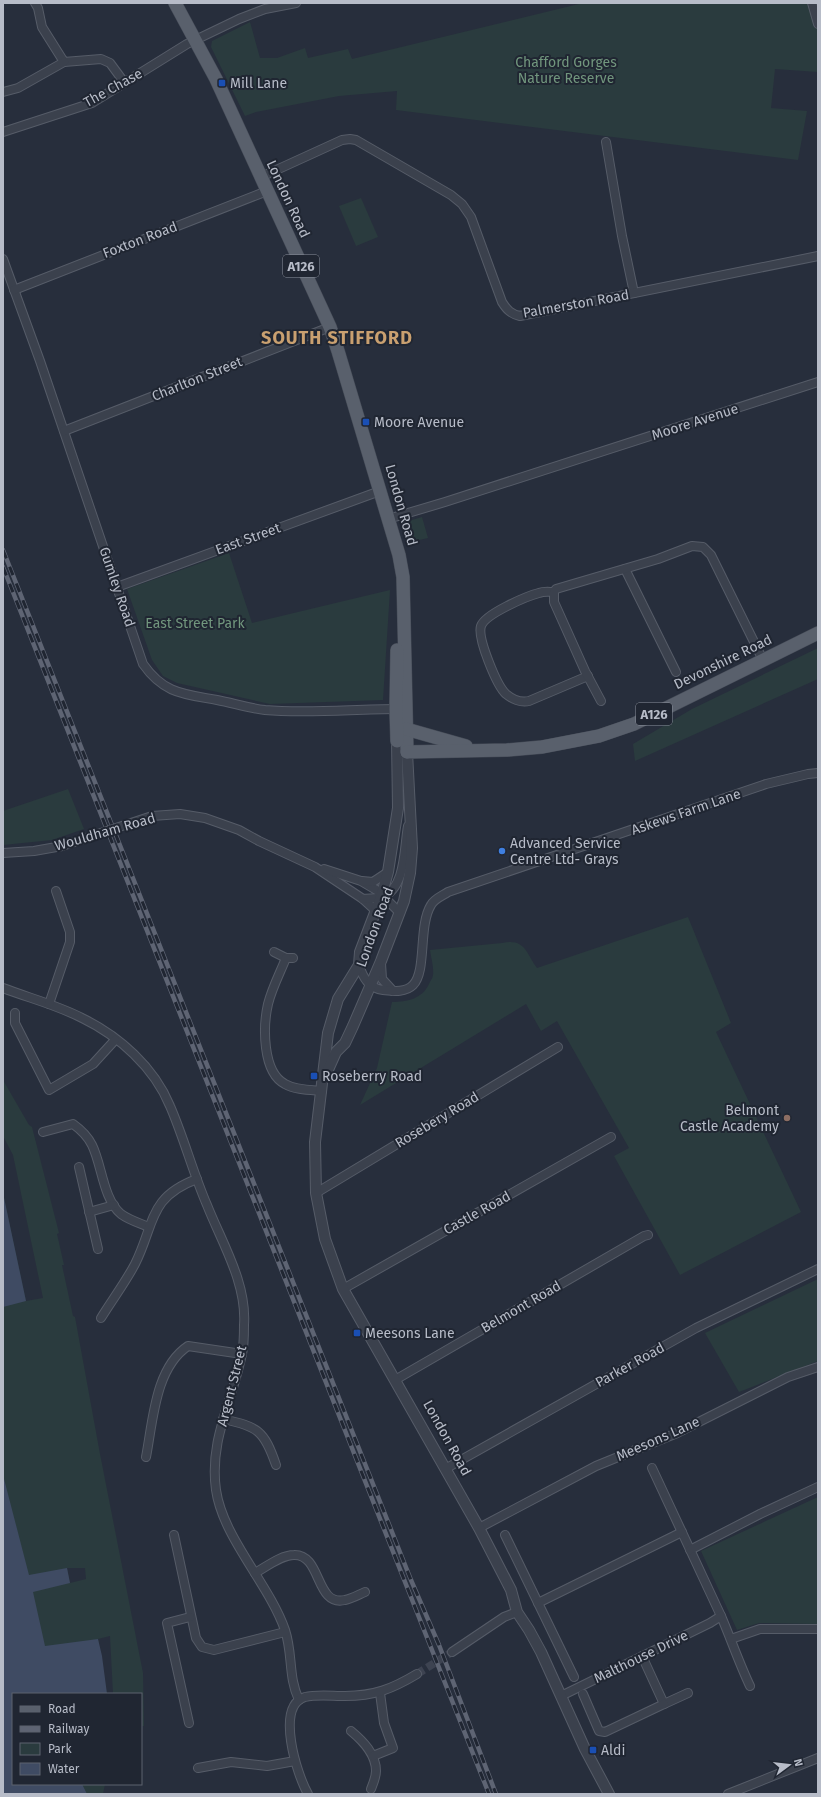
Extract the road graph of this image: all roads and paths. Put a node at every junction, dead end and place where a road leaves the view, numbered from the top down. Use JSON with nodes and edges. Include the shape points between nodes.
{"nodes":[{"id":1,"x":35,"y":3,"type":"edge"},
{"id":2,"x":175,"y":3,"type":"edge"},
{"id":3,"x":296,"y":3,"type":"edge"},
{"id":4,"x":812,"y":3,"type":"edge"},
{"id":5,"x":818,"y":24,"type":"edge"},
{"id":6,"x":195,"y":40,"type":"junction"},
{"id":7,"x":64,"y":62,"type":"junction"},
{"id":8,"x":124,"y":82,"type":"junction"},
{"id":9,"x":3,"y":92,"type":"edge"},
{"id":10,"x":3,"y":132,"type":"edge"},
{"id":11,"x":606,"y":142,"type":"dead end"},
{"id":12,"x":261,"y":177,"type":"junction"},
{"id":13,"x":267,"y":191,"type":"junction"},
{"id":14,"x":818,"y":256,"type":"edge"},
{"id":15,"x":3,"y":259,"type":"edge"},
{"id":16,"x":14,"y":290,"type":"junction"},
{"id":17,"x":634,"y":293,"type":"junction"},
{"id":18,"x":330,"y":327,"type":"junction"},
{"id":19,"x":818,"y":382,"type":"edge"},
{"id":20,"x":64,"y":431,"type":"junction"},
{"id":21,"x":380,"y":491,"type":"junction"},
{"id":22,"x":388,"y":519,"type":"junction"},
{"id":23,"x":625,"y":569,"type":"junction"},
{"id":24,"x":403,"y":577,"type":"junction"},
{"id":25,"x":116,"y":586,"type":"junction"},
{"id":26,"x":554,"y":592,"type":"junction"},
{"id":27,"x":818,"y":633,"type":"edge"},
{"id":28,"x":763,"y":660,"type":"junction"},
{"id":29,"x":676,"y":672,"type":"dead end"},
{"id":30,"x":588,"y":676,"type":"junction"},
{"id":31,"x":407,"y":700,"type":"junction"},
{"id":32,"x":601,"y":701,"type":"dead end"},
{"id":33,"x":396,"y":709,"type":"junction"},
{"id":34,"x":406,"y":729,"type":"junction"},
{"id":35,"x":397,"y":741,"type":"junction"},
{"id":36,"x":478,"y":750,"type":"junction"},
{"id":37,"x":407,"y":752,"type":"junction"},
{"id":38,"x":818,"y":773,"type":"edge"},
{"id":39,"x":411,"y":814,"type":"junction"},
{"id":40,"x":3,"y":854,"type":"edge"},
{"id":41,"x":315,"y":867,"type":"junction"},
{"id":42,"x":388,"y":872,"type":"junction"},
{"id":43,"x":361,"y":881,"type":"junction"},
{"id":44,"x":56,"y":891,"type":"dead end"},
{"id":45,"x":381,"y":897,"type":"junction"},
{"id":46,"x":363,"y":899,"type":"junction"},
{"id":47,"x":375,"y":910,"type":"junction"},
{"id":48,"x":400,"y":913,"type":"junction"},
{"id":49,"x":274,"y":952,"type":"dead end"},
{"id":50,"x":381,"y":961,"type":"junction"},
{"id":51,"x":359,"y":966,"type":"junction"},
{"id":52,"x":371,"y":984,"type":"junction"},
{"id":53,"x":3,"y":988,"type":"edge"},
{"id":54,"x":393,"y":991,"type":"junction"},
{"id":55,"x":49,"y":1004,"type":"junction"},
{"id":56,"x":15,"y":1013,"type":"dead end"},
{"id":57,"x":115,"y":1040,"type":"junction"},
{"id":58,"x":558,"y":1047,"type":"dead end"},
{"id":59,"x":322,"y":1087,"type":"junction"},
{"id":60,"x":43,"y":1132,"type":"dead end"},
{"id":61,"x":611,"y":1137,"type":"dead end"},
{"id":62,"x":79,"y":1167,"type":"dead end"},
{"id":63,"x":197,"y":1179,"type":"junction"},
{"id":64,"x":316,"y":1193,"type":"junction"},
{"id":65,"x":114,"y":1205,"type":"junction"},
{"id":66,"x":89,"y":1212,"type":"junction"},
{"id":67,"x":149,"y":1227,"type":"junction"},
{"id":68,"x":648,"y":1235,"type":"dead end"},
{"id":69,"x":98,"y":1249,"type":"dead end"},
{"id":70,"x":818,"y":1269,"type":"edge"},
{"id":71,"x":343,"y":1288,"type":"junction"},
{"id":72,"x":101,"y":1318,"type":"dead end"},
{"id":73,"x":242,"y":1354,"type":"junction"},
{"id":74,"x":818,"y":1367,"type":"edge"},
{"id":75,"x":395,"y":1380,"type":"junction"},
{"id":76,"x":223,"y":1419,"type":"junction"},
{"id":77,"x":146,"y":1457,"type":"dead end"},
{"id":78,"x":276,"y":1465,"type":"dead end"},
{"id":79,"x":652,"y":1468,"type":"dead end"},
{"id":80,"x":445,"y":1469,"type":"junction"},
{"id":81,"x":818,"y":1487,"type":"edge"},
{"id":82,"x":479,"y":1528,"type":"junction"},
{"id":83,"x":682,"y":1532,"type":"junction"},
{"id":84,"x":174,"y":1535,"type":"dead end"},
{"id":85,"x":505,"y":1535,"type":"dead end"},
{"id":86,"x":690,"y":1550,"type":"junction"},
{"id":87,"x":255,"y":1573,"type":"junction"},
{"id":88,"x":365,"y":1592,"type":"dead end"},
{"id":89,"x":538,"y":1603,"type":"junction"},
{"id":90,"x":516,"y":1612,"type":"junction"},
{"id":91,"x":721,"y":1616,"type":"junction"},
{"id":92,"x":190,"y":1617,"type":"junction"},
{"id":93,"x":818,"y":1629,"type":"edge"},
{"id":94,"x":285,"y":1632,"type":"junction"},
{"id":95,"x":731,"y":1639,"type":"junction"},
{"id":96,"x":452,"y":1652,"type":"tunnel mouth"},
{"id":97,"x":642,"y":1656,"type":"junction"},
{"id":98,"x":417,"y":1674,"type":"tunnel mouth"},
{"id":99,"x":574,"y":1677,"type":"dead end"},
{"id":100,"x":750,"y":1686,"type":"dead end"},
{"id":101,"x":380,"y":1693,"type":"junction"},
{"id":102,"x":688,"y":1693,"type":"dead end"},
{"id":103,"x":582,"y":1694,"type":"dead end"},
{"id":104,"x":561,"y":1696,"type":"junction"},
{"id":105,"x":299,"y":1700,"type":"junction"},
{"id":106,"x":664,"y":1704,"type":"junction"},
{"id":107,"x":189,"y":1723,"type":"dead end"},
{"id":108,"x":351,"y":1731,"type":"dead end"},
{"id":109,"x":372,"y":1756,"type":"junction"},
{"id":110,"x":818,"y":1758,"type":"edge"},
{"id":111,"x":295,"y":1761,"type":"junction"},
{"id":112,"x":198,"y":1768,"type":"dead end"},
{"id":113,"x":371,"y":1789,"type":"dead end"},
{"id":114,"x":308,"y":1794,"type":"edge"},
{"id":115,"x":609,"y":1794,"type":"edge"},
{"id":116,"x":728,"y":1794,"type":"edge"}],
"edges":[{"from":1,"to":7,"type":"street","via":[[42,27]]},
{"from":2,"to":6,"type":"main road","name":"London Road","number":"A126"},
{"from":3,"to":6,"type":"street","via":[[248,15]]},
{"from":4,"to":5,"type":"street"},
{"from":6,"to":8,"type":"street","name":"The Chase"},
{"from":6,"to":12,"type":"main road","name":"London Road","number":"A126"},
{"from":7,"to":8,"type":"street","via":[[101,59],[110,63]]},
{"from":7,"to":9,"type":"street","via":[[18,88]]},
{"from":8,"to":10,"type":"street","name":"The Chase","via":[[92,102]]},
{"from":11,"to":17,"type":"street"},
{"from":12,"to":13,"type":"main road","name":"London Road","number":"A126"},
{"from":12,"to":17,"type":"street","name":"Palmerston Road","via":[[342,140],[356,140],[451,195],[462,204],[471,216],[502,302],[514,314],[520,316]]},
{"from":13,"to":16,"type":"street","name":"Foxton Road"},
{"from":13,"to":18,"type":"main road","name":"London Road","number":"A126"},
{"from":14,"to":17,"type":"street","name":"Palmerston Road"},
{"from":15,"to":16,"type":"street","name":"Gumley Road"},
{"from":16,"to":20,"type":"street","name":"Gumley Road"},
{"from":18,"to":20,"type":"street","name":"Charlton Street"},
{"from":18,"to":21,"type":"main road","name":"London Road","number":"A126"},
{"from":19,"to":22,"type":"street","name":"Moore Avenue"},
{"from":20,"to":25,"type":"street","name":"Gumley Road"},
{"from":21,"to":22,"type":"main road","name":"London Road","number":"A126"},
{"from":21,"to":25,"type":"street","name":"East Street"},
{"from":22,"to":24,"type":"main road","name":"London Road","number":"A126"},
{"from":23,"to":26,"type":"street","via":[[556,589]]},
{"from":23,"to":28,"type":"street","via":[[692,546],[703,547],[711,555]]},
{"from":23,"to":29,"type":"street"},
{"from":24,"to":31,"type":"main road","name":"London Road","number":"A126"},
{"from":24,"to":33,"type":"main road","name":"London Road","number":"A126","via":[[398,633]]},
{"from":25,"to":33,"type":"street","name":"Gumley Road","via":[[143,664],[160,684],[180,693],[252,708],[281,711]]},
{"from":26,"to":30,"type":"street","via":[[554,602]]},
{"from":26,"to":30,"type":"street","via":[[536,593],[485,619],[481,629],[486,652],[504,691],[523,702]]},
{"from":27,"to":28,"type":"main road","name":"Devonshire Road","number":"A126"},
{"from":28,"to":36,"type":"main road","name":"Devonshire Road","number":"A126","via":[[634,724],[598,736],[542,748]]},
{"from":30,"to":32,"type":"street"},
{"from":31,"to":33,"type":"main road"},
{"from":31,"to":34,"type":"main road","name":"London Road","number":"A126"},
{"from":33,"to":34,"type":"main road","number":"A126"},
{"from":33,"to":35,"type":"main road","name":"London Road","number":"A126"},
{"from":34,"to":35,"type":"main road"},
{"from":34,"to":36,"type":"main road","name":"Devonshire Road","number":"A126"},
{"from":34,"to":37,"type":"main road","name":"London Road","number":"A126"},
{"from":35,"to":37,"type":"main road"},
{"from":35,"to":42,"type":"street","name":"London Road","via":[[398,808]]},
{"from":36,"to":37,"type":"main road","name":"Devonshire Road","number":"A126"},
{"from":37,"to":39,"type":"street","name":"London Road"},
{"from":38,"to":54,"type":"street","name":"Askews Farm Lane","via":[[766,784],[448,892],[434,901],[426,917],[417,979],[407,989]]},
{"from":39,"to":45,"type":"street","via":[[399,879],[387,894]]},
{"from":39,"to":48,"type":"street","name":"London Road","via":[[410,873]]},
{"from":40,"to":41,"type":"street","name":"Wouldham Road","bridge":true,"via":[[62,846],[152,816],[180,814],[205,818],[239,830]]},
{"from":41,"to":43,"type":"street","name":"Wouldham Road"},
{"from":41,"to":46,"type":"street","name":"Wouldham Road"},
{"from":42,"to":43,"type":"street","name":"Wouldham Road","via":[[373,882]]},
{"from":42,"to":45,"type":"street","name":"London Road"},
{"from":43,"to":45,"type":"street","name":"Wouldham Road","via":[[378,891]]},
{"from":44,"to":55,"type":"street","via":[[70,932],[70,942]]},
{"from":45,"to":46,"type":"street"},
{"from":45,"to":47,"type":"street","name":"London Road"},
{"from":45,"to":48,"type":"street","name":"Wouldham Road"},
{"from":46,"to":47,"type":"street","name":"Wouldham Road"},
{"from":47,"to":51,"type":"street","name":"London Road","via":[[360,952]]},
{"from":48,"to":50,"type":"street","name":"London Road"},
{"from":49,"to":59,"type":"street","via":[[289,958],[270,996],[266,1012],[265,1038],[269,1060],[275,1075],[286,1085]]},
{"from":50,"to":52,"type":"street","name":"London Road"},
{"from":50,"to":54,"type":"street","via":[[382,979]]},
{"from":51,"to":52,"type":"street","via":[[363,977]]},
{"from":51,"to":59,"type":"street","name":"London Road","via":[[338,999],[328,1033]]},
{"from":52,"to":54,"type":"street","via":[[380,989]]},
{"from":52,"to":59,"type":"street","name":"London Road","via":[[354,1026],[345,1043],[336,1052]]},
{"from":53,"to":55,"type":"street","name":"Argent Street"},
{"from":55,"to":57,"type":"street","name":"Argent Street","via":[[80,1017]]},
{"from":56,"to":57,"type":"street","via":[[15,1023],[49,1090],[93,1064]]},
{"from":57,"to":63,"type":"street","name":"Argent Street","via":[[145,1065],[159,1084],[170,1104]]},
{"from":58,"to":64,"type":"street","name":"Rosebery Road"},
{"from":59,"to":64,"type":"street","name":"London Road","via":[[315,1142]]},
{"from":60,"to":65,"type":"street","via":[[73,1124],[80,1129],[92,1144]]},
{"from":61,"to":71,"type":"street","name":"Castle Road"},
{"from":62,"to":66,"type":"street"},
{"from":63,"to":67,"type":"street","via":[[174,1190],[158,1206]]},
{"from":63,"to":73,"type":"street","name":"Argent Street","via":[[243,1297],[245,1322]]},
{"from":64,"to":71,"type":"street","name":"London Road","via":[[325,1239]]},
{"from":65,"to":66,"type":"street"},
{"from":65,"to":67,"type":"street","via":[[128,1219]]},
{"from":66,"to":69,"type":"street"},
{"from":67,"to":72,"type":"street","via":[[144,1246],[134,1266]]},
{"from":68,"to":75,"type":"street","name":"Belmont Road"},
{"from":70,"to":80,"type":"street","name":"Parker Road","via":[[696,1328]]},
{"from":71,"to":75,"type":"street","name":"London Road"},
{"from":73,"to":76,"type":"street","name":"Argent Street"},
{"from":73,"to":77,"type":"street","via":[[188,1346],[178,1352],[161,1380]]},
{"from":74,"to":82,"type":"street","name":"Meesons Lane","via":[[788,1377],[677,1433],[596,1466]]},
{"from":75,"to":80,"type":"street","name":"London Road"},
{"from":76,"to":78,"type":"street","via":[[246,1424],[262,1434]]},
{"from":76,"to":87,"type":"street","name":"Argent Street","via":[[215,1454],[216,1492],[227,1523]]},
{"from":79,"to":83,"type":"street"},
{"from":80,"to":82,"type":"street","name":"London Road"},
{"from":81,"to":86,"type":"street"},
{"from":82,"to":90,"type":"street","name":"London Road","via":[[511,1590]]},
{"from":83,"to":86,"type":"street"},
{"from":83,"to":89,"type":"street"},
{"from":84,"to":92,"type":"street"},
{"from":85,"to":89,"type":"street"},
{"from":86,"to":91,"type":"street"},
{"from":87,"to":88,"type":"street","via":[[282,1558],[294,1555],[307,1560],[323,1590],[330,1597],[344,1600]]},
{"from":87,"to":94,"type":"street","name":"Argent Street","via":[[280,1617]]},
{"from":89,"to":99,"type":"street"},
{"from":90,"to":96,"type":"street"},
{"from":90,"to":104,"type":"street","name":"London Road","via":[[529,1630]]},
{"from":91,"to":95,"type":"street"},
{"from":91,"to":97,"type":"street","name":"Malthouse Drive"},
{"from":92,"to":94,"type":"street","via":[[196,1638],[202,1647],[214,1650]]},
{"from":92,"to":107,"type":"street","via":[[167,1622]]},
{"from":93,"to":95,"type":"street","via":[[760,1629]]},
{"from":94,"to":105,"type":"street","name":"Argent Street","via":[[293,1686]]},
{"from":95,"to":100,"type":"street"},
{"from":97,"to":104,"type":"street","name":"Malthouse Drive"},
{"from":97,"to":106,"type":"street"},
{"from":98,"to":101,"type":"street"},
{"from":101,"to":105,"type":"street","via":[[313,1696]]},
{"from":101,"to":109,"type":"street","via":[[384,1723],[393,1748]]},
{"from":102,"to":106,"type":"street"},
{"from":103,"to":106,"type":"street","via":[[599,1731],[605,1732]]},
{"from":104,"to":115,"type":"street","name":"London Road"},
{"from":105,"to":111,"type":"street","via":[[291,1711],[291,1740]]},
{"from":108,"to":109,"type":"street","via":[[365,1744]]},
{"from":109,"to":113,"type":"street","via":[[376,1771]]},
{"from":110,"to":116,"type":"street"},
{"from":111,"to":112,"type":"street","via":[[267,1766],[231,1762]]},
{"from":111,"to":114,"type":"street"}]}
